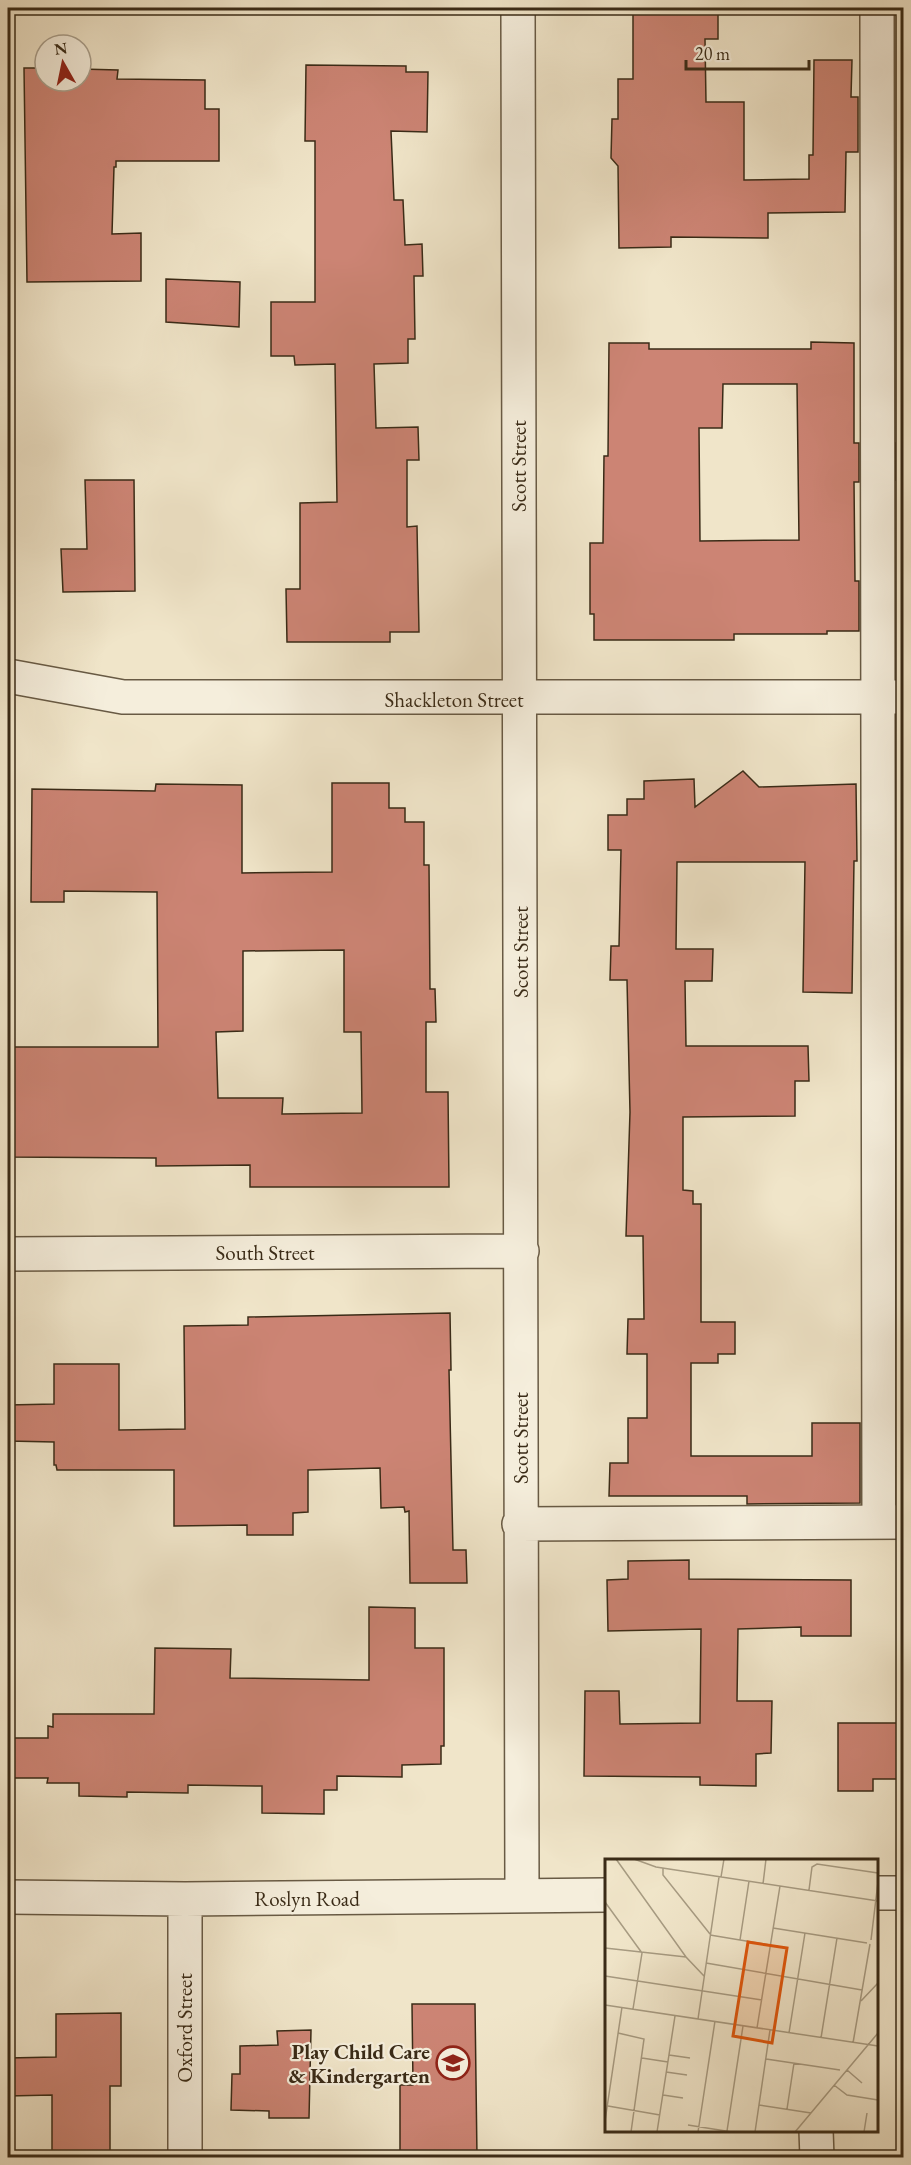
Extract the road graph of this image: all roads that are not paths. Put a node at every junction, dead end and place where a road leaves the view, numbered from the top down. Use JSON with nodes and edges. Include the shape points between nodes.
{"nodes":[{"id":1,"x":518,"y":8,"type":"edge"},
{"id":2,"x":877,"y":8,"type":"edge"},
{"id":3,"x":8,"y":676,"type":"edge"},
{"id":4,"x":891,"y":697,"type":"edge"},
{"id":5,"x":519,"y":699,"type":"junction"},
{"id":6,"x":522,"y":1251,"type":"junction"},
{"id":7,"x":8,"y":1254,"type":"edge"},
{"id":8,"x":891,"y":1522,"type":"edge"},
{"id":9,"x":519,"y":1524,"type":"junction"},
{"id":10,"x":878,"y":1893,"type":"edge"},
{"id":11,"x":903,"y":1893,"type":"edge"},
{"id":12,"x":605,"y":1895,"type":"edge"},
{"id":13,"x":522,"y":1896,"type":"junction"},
{"id":14,"x":8,"y":1897,"type":"edge"},
{"id":15,"x":185,"y":1899,"type":"junction"},
{"id":16,"x":816,"y":2132,"type":"edge"},
{"id":17,"x":185,"y":2157,"type":"edge"},
{"id":18,"x":817,"y":2157,"type":"edge"}],
"edges":[{"from":1,"to":5,"type":"street","name":"Scott Street"},
{"from":2,"to":4,"type":"street"},
{"from":3,"to":5,"type":"street","name":"Shackleton Street","via":[[123,697]]},
{"from":4,"to":5,"type":"street","name":"Shackleton Street"},
{"from":4,"to":8,"type":"street"},
{"from":5,"to":6,"type":"street","name":"Scott Street"},
{"from":6,"to":7,"type":"street","name":"South Street"},
{"from":6,"to":9,"type":"street","name":"Scott Street"},
{"from":8,"to":9,"type":"street"},
{"from":9,"to":13,"type":"street","name":"Scott Street"},
{"from":10,"to":11,"type":"street"},
{"from":12,"to":13,"type":"street","name":"Roslyn Road"},
{"from":13,"to":15,"type":"street","name":"Roslyn Road"},
{"from":14,"to":15,"type":"street","name":"Roslyn Road"},
{"from":15,"to":17,"type":"street","name":"Oxford Street"},
{"from":16,"to":18,"type":"street"}]}
